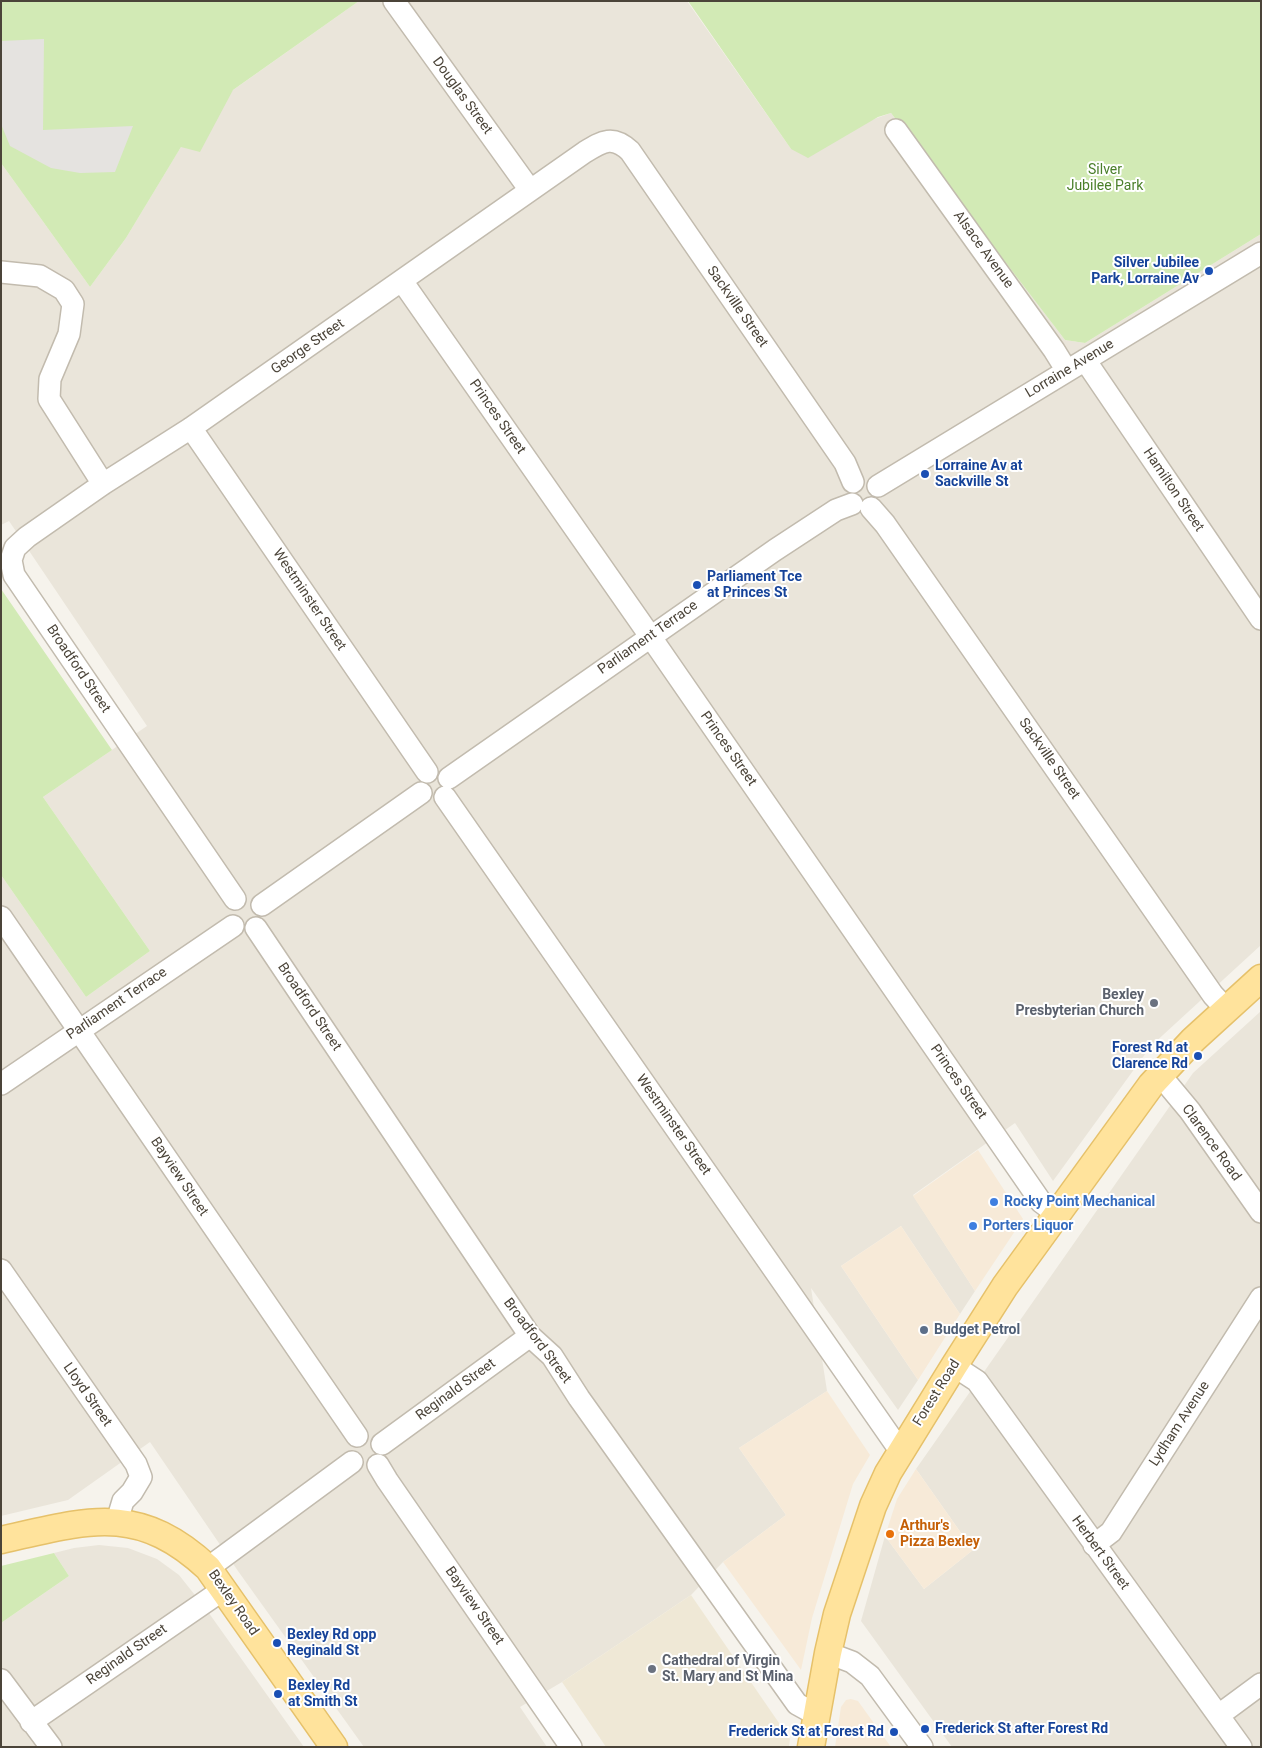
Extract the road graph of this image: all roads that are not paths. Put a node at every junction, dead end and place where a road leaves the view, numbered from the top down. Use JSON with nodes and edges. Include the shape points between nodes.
{"nodes":[{"id":1,"x":394,"y":1,"type":"edge"},
{"id":2,"x":896,"y":130,"type":"dead end"},
{"id":3,"x":612,"y":141,"type":"joint"},
{"id":4,"x":530,"y":190,"type":"junction"},
{"id":5,"x":1261,"y":253,"type":"edge"},
{"id":6,"x":1,"y":272,"type":"edge"},
{"id":7,"x":402,"y":281,"type":"junction"},
{"id":8,"x":1076,"y":365,"type":"junction"},
{"id":9,"x":191,"y":428,"type":"junction"},
{"id":10,"x":853,"y":482,"type":"junction"},
{"id":11,"x":104,"y":484,"type":"junction"},
{"id":12,"x":878,"y":486,"type":"junction"},
{"id":13,"x":861,"y":506,"type":"junction"},
{"id":14,"x":11,"y":560,"type":"joint"},
{"id":15,"x":1261,"y":619,"type":"edge"},
{"id":16,"x":650,"y":636,"type":"junction"},
{"id":17,"x":427,"y":772,"type":"junction"},
{"id":18,"x":447,"y":788,"type":"junction"},
{"id":19,"x":421,"y":793,"type":"junction"},
{"id":20,"x":235,"y":899,"type":"junction"},
{"id":21,"x":262,"y":905,"type":"junction"},
{"id":22,"x":1,"y":917,"type":"edge"},
{"id":23,"x":233,"y":926,"type":"junction"},
{"id":24,"x":256,"y":928,"type":"junction"},
{"id":25,"x":1261,"y":978,"type":"edge"},
{"id":26,"x":1226,"y":1009,"type":"junction"},
{"id":27,"x":79,"y":1030,"type":"junction"},
{"id":28,"x":1160,"y":1075,"type":"junction"},
{"id":29,"x":1,"y":1084,"type":"edge"},
{"id":30,"x":1261,"y":1212,"type":"edge"},
{"id":31,"x":1057,"y":1214,"type":"junction"},
{"id":32,"x":1,"y":1270,"type":"edge"},
{"id":33,"x":1261,"y":1298,"type":"edge"},
{"id":34,"x":530,"y":1336,"type":"junction"},
{"id":35,"x":954,"y":1366,"type":"junction"},
{"id":36,"x":357,"y":1436,"type":"junction"},
{"id":37,"x":382,"y":1444,"type":"junction"},
{"id":38,"x":901,"y":1452,"type":"junction"},
{"id":39,"x":352,"y":1462,"type":"junction"},
{"id":40,"x":378,"y":1465,"type":"junction"},
{"id":41,"x":120,"y":1522,"type":"junction"},
{"id":42,"x":1,"y":1540,"type":"edge"},
{"id":43,"x":1094,"y":1545,"type":"junction"},
{"id":44,"x":208,"y":1568,"type":"junction"},
{"id":45,"x":224,"y":1589,"type":"junction"},
{"id":46,"x":828,"y":1652,"type":"junction"},
{"id":47,"x":1,"y":1680,"type":"edge"},
{"id":48,"x":1261,"y":1684,"type":"edge"},
{"id":49,"x":817,"y":1715,"type":"junction"},
{"id":50,"x":1219,"y":1715,"type":"junction"},
{"id":51,"x":31,"y":1722,"type":"junction"},
{"id":52,"x":332,"y":1746,"type":"edge"},
{"id":53,"x":51,"y":1747,"type":"edge"},
{"id":54,"x":571,"y":1747,"type":"edge"},
{"id":55,"x":811,"y":1747,"type":"edge"},
{"id":56,"x":922,"y":1747,"type":"edge"},
{"id":57,"x":1241,"y":1747,"type":"edge"}],
"edges":[{"from":1,"to":4,"type":"street","name":"Douglas Street"},
{"from":2,"to":8,"type":"street","name":"Alsace Avenue","via":[[1054,350]]},
{"from":3,"to":4,"type":"street","name":"George Street","via":[[601,142]]},
{"from":3,"to":10,"type":"street","name":"Sackville Street","via":[[630,151],[845,463]]},
{"from":4,"to":7,"type":"street","name":"George Street"},
{"from":5,"to":8,"type":"street","name":"Lorraine Avenue"},
{"from":6,"to":11,"type":"street","via":[[40,276],[64,290],[73,304],[69,334],[50,378],[49,399]]},
{"from":7,"to":9,"type":"street","name":"George Street"},
{"from":7,"to":16,"type":"street","name":"Princes Street"},
{"from":8,"to":12,"type":"street","name":"Lorraine Avenue"},
{"from":8,"to":15,"type":"street","name":"Hamilton Street"},
{"from":9,"to":11,"type":"street","name":"George Street"},
{"from":9,"to":17,"type":"street","name":"Westminster Street"},
{"from":10,"to":12,"type":"street","via":[[866,478]]},
{"from":10,"to":13,"type":"street","via":[[848,495]]},
{"from":11,"to":14,"type":"street","name":"George Street","via":[[27,537],[15,548]]},
{"from":12,"to":13,"type":"street","via":[[878,501]]},
{"from":13,"to":16,"type":"street","name":"Parliament Terrace","via":[[836,510]]},
{"from":13,"to":26,"type":"street","name":"Sackville Street","via":[[886,524],[1213,995]]},
{"from":14,"to":20,"type":"street","name":"Broadford Street","via":[[14,575]]},
{"from":16,"to":18,"type":"street","name":"Parliament Terrace"},
{"from":16,"to":31,"type":"street","name":"Princes Street","via":[[1041,1202]]},
{"from":17,"to":18,"type":"street","via":[[444,772]]},
{"from":17,"to":19,"type":"street","via":[[420,780]]},
{"from":18,"to":19,"type":"street","via":[[434,801]]},
{"from":18,"to":38,"type":"street","name":"Westminster Street"},
{"from":19,"to":21,"type":"street"},
{"from":20,"to":21,"type":"street","via":[[248,895]]},
{"from":20,"to":23,"type":"street","via":[[228,912]]},
{"from":21,"to":24,"type":"street","via":[[264,916]]},
{"from":22,"to":27,"type":"street","name":"Bayview Street"},
{"from":23,"to":24,"type":"street","via":[[247,931]]},
{"from":23,"to":27,"type":"street","name":"Parliament Terrace"},
{"from":24,"to":34,"type":"street","name":"Broadford Street"},
{"from":25,"to":26,"type":"main road","name":"Forest Road"},
{"from":26,"to":28,"type":"main road","name":"Forest Road"},
{"from":27,"to":29,"type":"street","name":"Parliament Terrace"},
{"from":27,"to":36,"type":"street","name":"Bayview Street"},
{"from":28,"to":30,"type":"street","name":"Clarence Road","via":[[1190,1111]]},
{"from":28,"to":31,"type":"main road","name":"Forest Road"},
{"from":31,"to":35,"type":"main road","name":"Forest Road","via":[[1005,1286]]},
{"from":32,"to":41,"type":"street","name":"Lloyd Street","via":[[136,1464],[142,1477],[123,1500]]},
{"from":33,"to":43,"type":"street","name":"Lydham Avenue","via":[[1111,1532]]},
{"from":34,"to":37,"type":"street","name":"Reginald Street"},
{"from":34,"to":49,"type":"street","name":"Broadford Street","via":[[552,1356],[797,1704]]},
{"from":35,"to":38,"type":"main road","name":"Forest Road"},
{"from":35,"to":43,"type":"street","name":"Herbert Street","via":[[977,1381]]},
{"from":36,"to":37,"type":"street","via":[[371,1434]]},
{"from":36,"to":39,"type":"street","via":[[348,1450]]},
{"from":37,"to":40,"type":"street","via":[[383,1458]]},
{"from":38,"to":46,"type":"main road","name":"Forest Road","via":[[873,1506],[837,1614]]},
{"from":39,"to":40,"type":"street","via":[[366,1469]]},
{"from":39,"to":44,"type":"street"},
{"from":40,"to":54,"type":"street","name":"Bayview Street"},
{"from":41,"to":42,"type":"main road","name":"Bexley Road","via":[[88,1521]]},
{"from":41,"to":44,"type":"main road","name":"Bexley Road","via":[[158,1532]]},
{"from":43,"to":50,"type":"street","name":"Herbert Street"},
{"from":44,"to":45,"type":"main road","name":"Bexley Road"},
{"from":45,"to":51,"type":"street","name":"Reginald Street"},
{"from":45,"to":52,"type":"main road","name":"Bexley Road"},
{"from":46,"to":49,"type":"main road","name":"Forest Road"},
{"from":46,"to":56,"type":"street","via":[[852,1662],[870,1676]]},
{"from":47,"to":51,"type":"street"},
{"from":48,"to":50,"type":"street"},
{"from":49,"to":55,"type":"main road","name":"Forest Road"},
{"from":50,"to":57,"type":"street","name":"Herbert Street"},
{"from":51,"to":53,"type":"street"}]}
